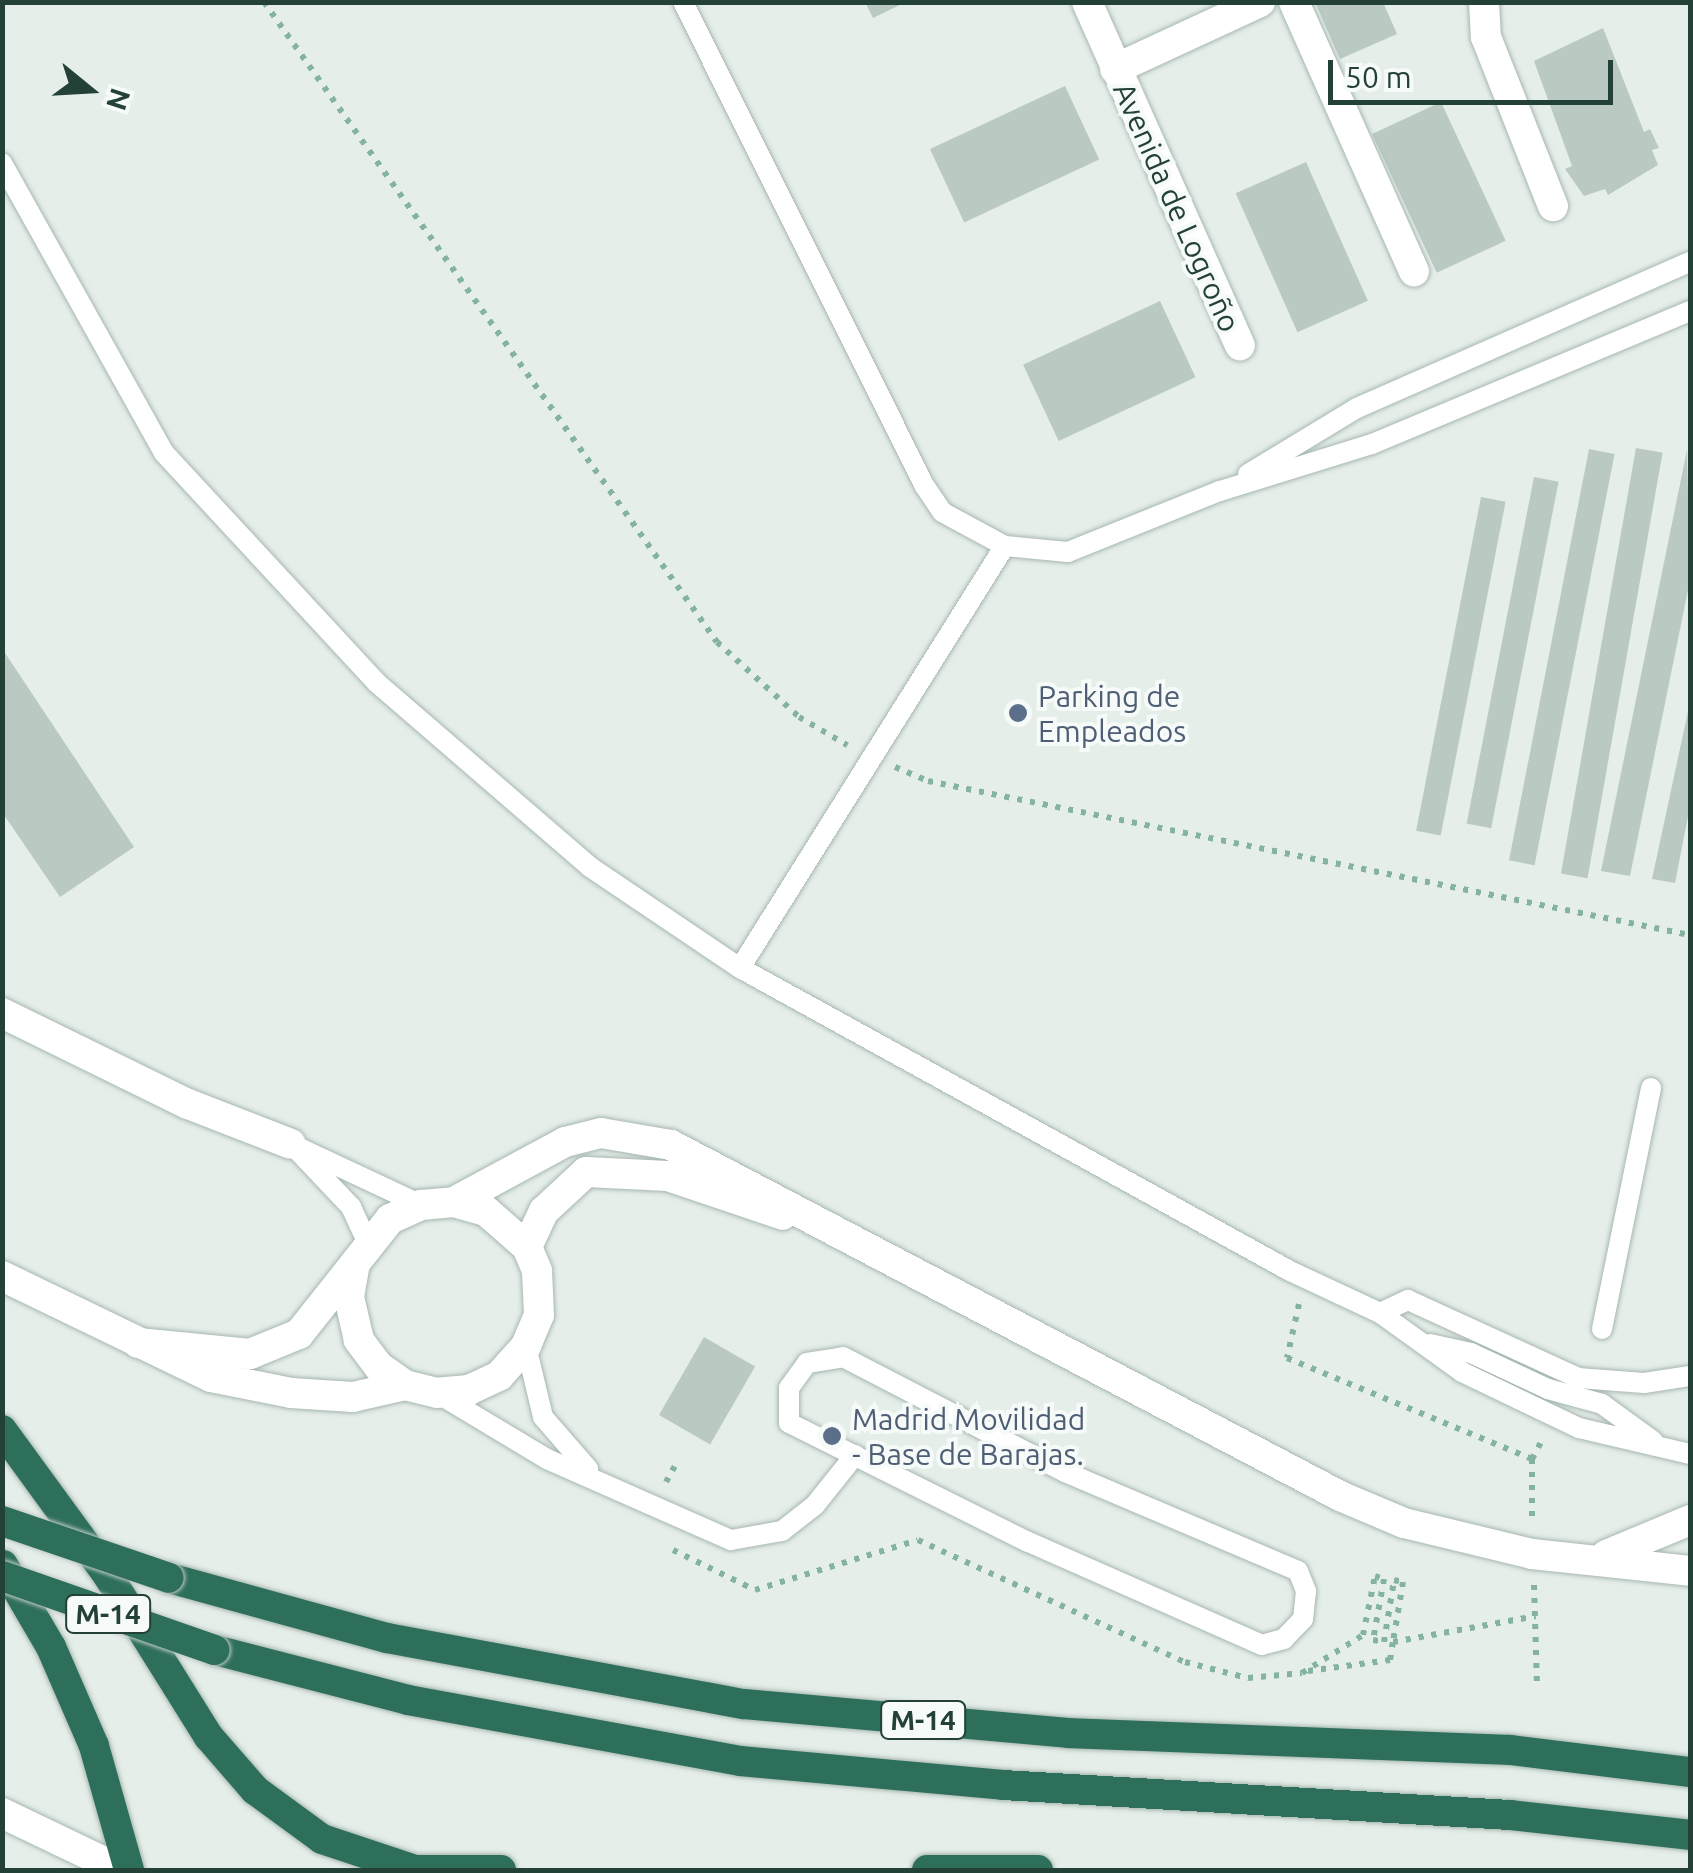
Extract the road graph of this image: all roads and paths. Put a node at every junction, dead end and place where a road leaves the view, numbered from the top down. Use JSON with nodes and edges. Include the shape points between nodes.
{"nodes":[{"id":1,"x":264,"y":2,"type":"edge"},
{"id":2,"x":684,"y":2,"type":"edge"},
{"id":3,"x":1087,"y":2,"type":"edge"},
{"id":4,"x":1260,"y":2,"type":"edge"},
{"id":5,"x":1294,"y":2,"type":"edge"},
{"id":6,"x":1484,"y":2,"type":"edge"},
{"id":7,"x":1115,"y":69,"type":"junction"},
{"id":8,"x":2,"y":163,"type":"edge"},
{"id":9,"x":1552,"y":206,"type":"dead end"},
{"id":10,"x":1690,"y":262,"type":"edge"},
{"id":11,"x":1414,"y":271,"type":"dead end"},
{"id":12,"x":1690,"y":311,"type":"edge"},
{"id":13,"x":1240,"y":346,"type":"dead end"},
{"id":14,"x":1358,"y":408,"type":"junction"},
{"id":15,"x":1372,"y":444,"type":"junction"},
{"id":16,"x":1220,"y":490,"type":"junction"},
{"id":17,"x":1005,"y":546,"type":"junction"},
{"id":18,"x":872,"y":758,"type":"junction"},
{"id":19,"x":1690,"y":935,"type":"edge"},
{"id":20,"x":740,"y":968,"type":"junction"},
{"id":21,"x":2,"y":1013,"type":"edge"},
{"id":22,"x":1651,"y":1088,"type":"dead end"},
{"id":23,"x":291,"y":1144,"type":"junction"},
{"id":24,"x":454,"y":1202,"type":"junction"},
{"id":25,"x":421,"y":1204,"type":"junction"},
{"id":26,"x":817,"y":1224,"type":"junction"},
{"id":27,"x":528,"y":1247,"type":"junction"},
{"id":28,"x":361,"y":1253,"type":"junction"},
{"id":29,"x":1290,"y":1271,"type":"junction"},
{"id":30,"x":2,"y":1276,"type":"edge"},
{"id":31,"x":1380,"y":1313,"type":"junction"},
{"id":32,"x":1602,"y":1329,"type":"dead end"},
{"id":33,"x":138,"y":1342,"type":"junction"},
{"id":34,"x":526,"y":1346,"type":"junction"},
{"id":35,"x":1690,"y":1376,"type":"edge"},
{"id":36,"x":405,"y":1384,"type":"junction"},
{"id":37,"x":437,"y":1393,"type":"junction"},
{"id":38,"x":2,"y":1430,"type":"edge"},
{"id":39,"x":854,"y":1454,"type":"junction"},
{"id":40,"x":1690,"y":1454,"type":"edge"},
{"id":41,"x":593,"y":1474,"type":"junction"},
{"id":42,"x":2,"y":1520,"type":"edge"},
{"id":43,"x":1690,"y":1520,"type":"edge"},
{"id":44,"x":1532,"y":1528,"type":"dead end"},
{"id":45,"x":1598,"y":1558,"type":"junction"},
{"id":46,"x":2,"y":1565,"type":"edge"},
{"id":47,"x":1690,"y":1571,"type":"edge"},
{"id":48,"x":2,"y":1576,"type":"edge"},
{"id":49,"x":1534,"y":1579,"type":"dead end"},
{"id":50,"x":1393,"y":1642,"type":"dead end"},
{"id":51,"x":1302,"y":1672,"type":"dead end"},
{"id":52,"x":1537,"y":1684,"type":"dead end"},
{"id":53,"x":1690,"y":1772,"type":"edge"},
{"id":54,"x":2,"y":1813,"type":"edge"},
{"id":55,"x":1690,"y":1835,"type":"edge"},
{"id":56,"x":125,"y":1870,"type":"edge"},
{"id":57,"x":414,"y":1870,"type":"edge"},
{"id":58,"x":501,"y":1870,"type":"edge"},
{"id":59,"x":926,"y":1870,"type":"edge"},
{"id":60,"x":1038,"y":1870,"type":"edge"}],
"edges":[{"from":1,"to":18,"type":"path","via":[[717,642],[799,717]]},
{"from":2,"to":17,"type":"lane","via":[[924,485],[942,512]]},
{"from":3,"to":7,"type":"street","name":"Avenida de Logroño"},
{"from":4,"to":7,"type":"street","name":"Avenida de Logroño"},
{"from":5,"to":11,"type":"street"},
{"from":6,"to":9,"type":"street","via":[[1486,38]]},
{"from":7,"to":13,"type":"street","name":"Avenida de Logroño"},
{"from":8,"to":20,"type":"lane","via":[[164,453],[377,684],[590,867]]},
{"from":10,"to":14,"type":"lane"},
{"from":12,"to":15,"type":"lane"},
{"from":14,"to":15,"type":"lane"},
{"from":14,"to":16,"type":"lane"},
{"from":15,"to":16,"type":"lane"},
{"from":16,"to":17,"type":"lane","via":[[1068,552]]},
{"from":17,"to":18,"type":"lane"},
{"from":18,"to":19,"type":"path","via":[[928,781]]},
{"from":18,"to":20,"type":"lane"},
{"from":20,"to":29,"type":"lane"},
{"from":21,"to":23,"type":"street","via":[[188,1104]]},
{"from":22,"to":32,"type":"lane"},
{"from":23,"to":25,"type":"lane"},
{"from":23,"to":28,"type":"lane","via":[[351,1207]]},
{"from":24,"to":25,"type":"street"},
{"from":24,"to":26,"type":"street","via":[[565,1142],[601,1133],[671,1145],[728,1170]]},
{"from":24,"to":27,"type":"street","via":[[486,1210]]},
{"from":25,"to":28,"type":"street","via":[[390,1218]]},
{"from":26,"to":27,"type":"street","via":[[668,1176],[586,1172],[544,1211]]},
{"from":26,"to":45,"type":"street","via":[[1340,1496],[1404,1523],[1532,1554]]},
{"from":27,"to":34,"type":"street","via":[[537,1271],[538,1315]]},
{"from":28,"to":33,"type":"street","via":[[299,1334],[250,1354]]},
{"from":28,"to":36,"type":"street","via":[[349,1297],[359,1340],[379,1367]]},
{"from":29,"to":31,"type":"lane"},
{"from":29,"to":44,"type":"path","via":[[1300,1310],[1287,1358],[1532,1459]]},
{"from":30,"to":33,"type":"street"},
{"from":31,"to":35,"type":"lane","via":[[1408,1300],[1578,1378],[1644,1383]]},
{"from":31,"to":40,"type":"lane","via":[[1462,1372],[1580,1428]]},
{"from":33,"to":36,"type":"street","via":[[212,1376],[290,1393],[353,1397]]},
{"from":34,"to":37,"type":"street","via":[[500,1376],[469,1390]]},
{"from":34,"to":41,"type":"lane","via":[[543,1417]]},
{"from":36,"to":37,"type":"street"},
{"from":37,"to":41,"type":"lane","via":[[547,1459]]},
{"from":38,"to":57,"type":"highway","via":[[107,1574],[210,1737],[254,1790],[322,1839]]},
{"from":39,"to":39,"type":"lane","via":[[1028,1542],[1262,1645],[1284,1639],[1303,1618],[1306,1591],[1298,1571],[1065,1472],[843,1357],[807,1363],[789,1388],[789,1423]]},
{"from":39,"to":41,"type":"lane","via":[[815,1505],[782,1531],[752,1540],[730,1540]]},
{"from":42,"to":53,"type":"highway","number":"M-14","bridge":true,"via":[[169,1578],[387,1638],[744,1704],[1068,1733],[1510,1750]]},
{"from":43,"to":45,"type":"street"},
{"from":45,"to":47,"type":"street"},
{"from":46,"to":56,"type":"highway","via":[[50,1647],[94,1746]]},
{"from":48,"to":55,"type":"highway","number":"M-14","bridge":true,"via":[[215,1650],[426,1704],[740,1761],[1003,1786],[1510,1814]]},
{"from":49,"to":52,"type":"path"},
{"from":50,"to":51,"type":"path","via":[[1390,1660]]},
{"from":54,"to":56,"type":"street"},
{"from":57,"to":58,"type":"highway"},
{"from":59,"to":60,"type":"highway"}]}
